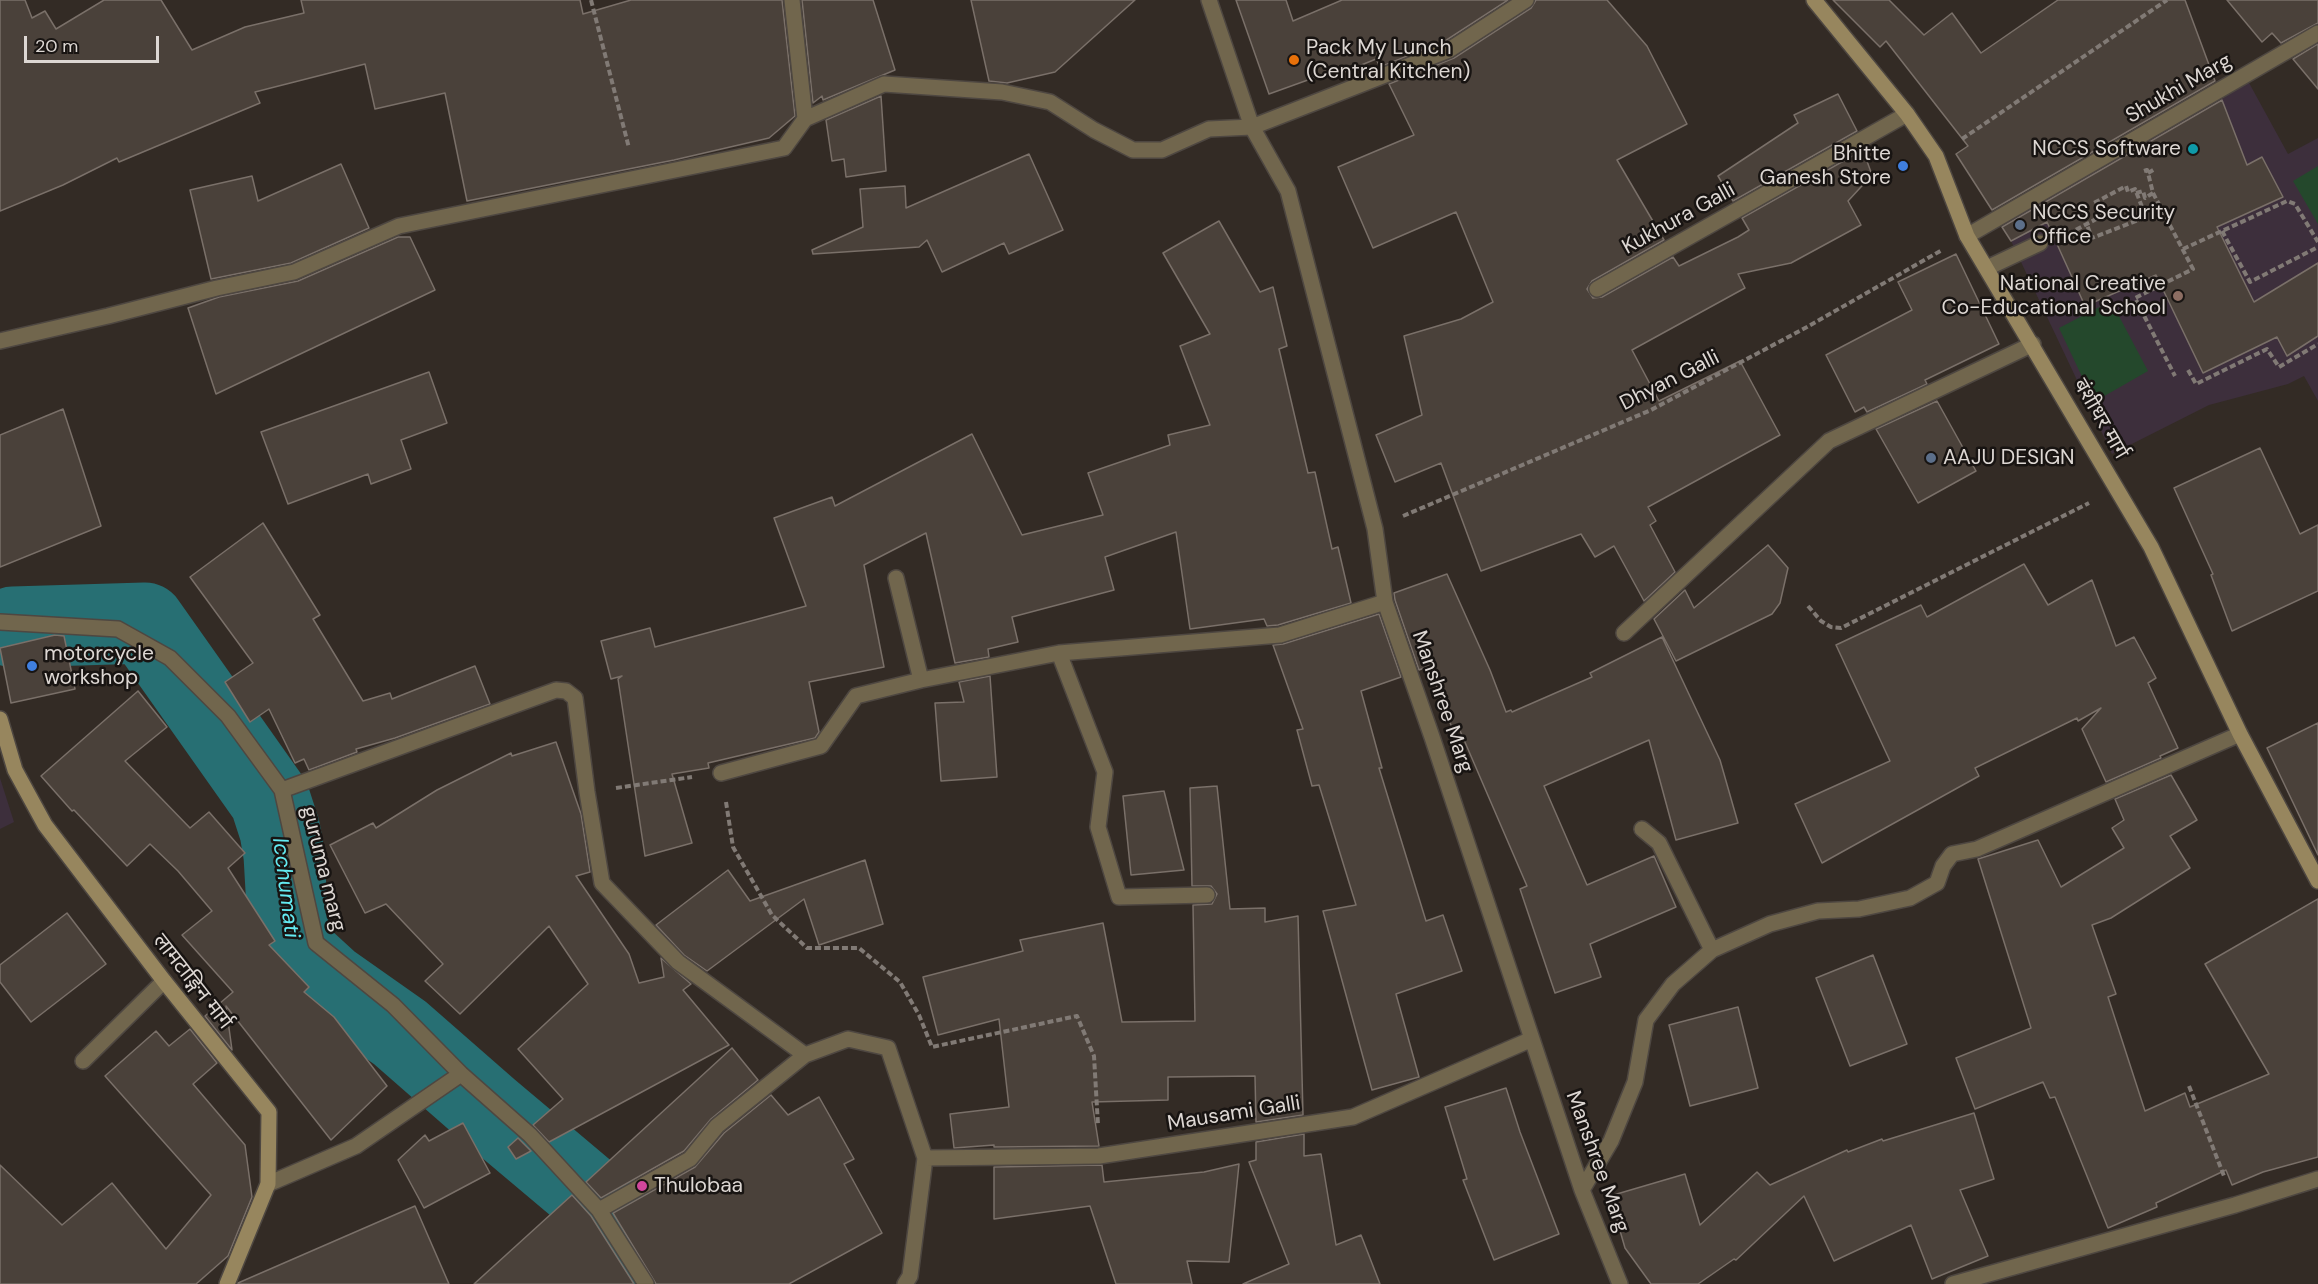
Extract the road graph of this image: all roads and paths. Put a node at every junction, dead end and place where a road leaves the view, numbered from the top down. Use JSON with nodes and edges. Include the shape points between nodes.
{"nodes":[{"id":1,"x":591,"y":0,"type":"edge"},
{"id":2,"x":792,"y":0,"type":"edge"},
{"id":3,"x":1209,"y":0,"type":"edge"},
{"id":4,"x":1526,"y":0,"type":"edge"},
{"id":5,"x":1814,"y":0,"type":"edge"},
{"id":6,"x":2167,"y":0,"type":"edge"},
{"id":7,"x":2318,"y":33,"type":"edge"},
{"id":8,"x":1907,"y":114,"type":"junction"},
{"id":9,"x":805,"y":119,"type":"junction"},
{"id":10,"x":1252,"y":127,"type":"junction"},
{"id":11,"x":1936,"y":156,"type":"junction"},
{"id":12,"x":2155,"y":169,"type":"dead end"},
{"id":13,"x":636,"y":178,"type":"junction"},
{"id":14,"x":2136,"y":193,"type":"junction"},
{"id":15,"x":2153,"y":193,"type":"junction"},
{"id":16,"x":2087,"y":225,"type":"junction"},
{"id":17,"x":2222,"y":231,"type":"junction"},
{"id":18,"x":1967,"y":236,"type":"junction"},
{"id":19,"x":2064,"y":237,"type":"dead end"},
{"id":20,"x":2318,"y":242,"type":"edge"},
{"id":21,"x":2040,"y":243,"type":"dead end"},
{"id":22,"x":2318,"y":247,"type":"edge"},
{"id":23,"x":2183,"y":249,"type":"junction"},
{"id":24,"x":1987,"y":268,"type":"junction"},
{"id":25,"x":1597,"y":289,"type":"dead end"},
{"id":26,"x":0,"y":341,"type":"edge"},
{"id":27,"x":2032,"y":344,"type":"junction"},
{"id":28,"x":2318,"y":344,"type":"edge"},
{"id":29,"x":2187,"y":370,"type":"dead end"},
{"id":30,"x":2175,"y":376,"type":"dead end"},
{"id":31,"x":2116,"y":489,"type":"junction"},
{"id":32,"x":1375,"y":529,"type":"junction"},
{"id":33,"x":896,"y":578,"type":"dead end"},
{"id":34,"x":1385,"y":602,"type":"junction"},
{"id":35,"x":1808,"y":606,"type":"dead end"},
{"id":36,"x":0,"y":622,"type":"edge"},
{"id":37,"x":1624,"y":633,"type":"dead end"},
{"id":38,"x":1059,"y":653,"type":"junction"},
{"id":39,"x":921,"y":680,"type":"junction"},
{"id":40,"x":0,"y":719,"type":"edge"},
{"id":41,"x":2241,"y":734,"type":"junction"},
{"id":42,"x":721,"y":772,"type":"junction"},
{"id":43,"x":282,"y":790,"type":"junction"},
{"id":44,"x":587,"y":792,"type":"junction"},
{"id":45,"x":1642,"y":829,"type":"dead end"},
{"id":46,"x":2318,"y":881,"type":"edge"},
{"id":47,"x":1207,"y":895,"type":"dead end"},
{"id":48,"x":1713,"y":950,"type":"junction"},
{"id":49,"x":164,"y":981,"type":"junction"},
{"id":50,"x":1533,"y":1039,"type":"junction"},
{"id":51,"x":805,"y":1056,"type":"junction"},
{"id":52,"x":82,"y":1061,"type":"dead end"},
{"id":53,"x":462,"y":1074,"type":"junction"},
{"id":54,"x":2189,"y":1086,"type":"dead end"},
{"id":55,"x":1099,"y":1156,"type":"junction"},
{"id":56,"x":925,"y":1158,"type":"junction"},
{"id":57,"x":2318,"y":1179,"type":"edge"},
{"id":58,"x":268,"y":1184,"type":"junction"},
{"id":59,"x":1582,"y":1190,"type":"junction"},
{"id":60,"x":2235,"y":1205,"type":"junction"},
{"id":61,"x":599,"y":1210,"type":"junction"},
{"id":62,"x":227,"y":1284,"type":"edge"},
{"id":63,"x":646,"y":1284,"type":"edge"},
{"id":64,"x":905,"y":1284,"type":"edge"},
{"id":65,"x":1620,"y":1284,"type":"edge"},
{"id":66,"x":1953,"y":1284,"type":"edge"}],
"edges":[{"from":1,"to":13,"type":"path"},
{"from":2,"to":9,"type":"street"},
{"from":3,"to":10,"type":"street","name":"Manshree Marg"},
{"from":4,"to":10,"type":"street","via":[[1449,50]]},
{"from":5,"to":8,"type":"main road","name":"बंशीधर मार्ग"},
{"from":6,"to":11,"type":"path"},
{"from":7,"to":18,"type":"street","name":"Shukhi Marg"},
{"from":8,"to":11,"type":"main road","name":"बंशीधर मार्ग"},
{"from":8,"to":25,"type":"street","name":"Kukhura Galli"},
{"from":9,"to":10,"type":"street","via":[[884,84],[1002,92],[1050,102],[1133,150],[1162,150],[1209,129]]},
{"from":9,"to":13,"type":"street","via":[[784,148]]},
{"from":10,"to":32,"type":"street","name":"Manshree Marg","via":[[1288,191]]},
{"from":11,"to":18,"type":"main road","name":"बंशीधर मार्ग"},
{"from":12,"to":15,"type":"path","via":[[2147,172]]},
{"from":13,"to":26,"type":"street","via":[[399,226],[294,272]]},
{"from":14,"to":15,"type":"path","via":[[2143,191],[2145,198]]},
{"from":14,"to":16,"type":"path","via":[[2134,189],[2128,192],[2126,186],[2094,203],[2102,216]]},
{"from":14,"to":16,"type":"path","via":[[2146,217],[2092,238]]},
{"from":15,"to":23,"type":"path"},
{"from":16,"to":19,"type":"path"},
{"from":17,"to":20,"type":"path","via":[[2287,201],[2295,204]]},
{"from":17,"to":22,"type":"path","via":[[2250,282]]},
{"from":17,"to":23,"type":"path"},
{"from":18,"to":24,"type":"main road","name":"बंशीधर मार्ग"},
{"from":18,"to":32,"type":"path","name":"Dhyan Galli","via":[[1651,410]]},
{"from":21,"to":24,"type":"street"},
{"from":23,"to":30,"type":"path","via":[[2193,269],[2135,298]]},
{"from":24,"to":27,"type":"main road","name":"बंशीधर मार्ग"},
{"from":27,"to":31,"type":"main road","name":"बंशीधर मार्ग"},
{"from":27,"to":37,"type":"street","via":[[1829,441]]},
{"from":28,"to":29,"type":"path","via":[[2279,367],[2267,350],[2196,384]]},
{"from":31,"to":35,"type":"path","via":[[1841,628],[1821,621]]},
{"from":31,"to":41,"type":"main road","name":"बंशीधर मार्ग","via":[[2151,547]]},
{"from":32,"to":34,"type":"street","name":"Manshree Marg"},
{"from":33,"to":39,"type":"street"},
{"from":34,"to":38,"type":"street","via":[[1280,635]]},
{"from":34,"to":50,"type":"street","name":"Manshree Marg"},
{"from":36,"to":43,"type":"street","name":"guruma marg","via":[[118,628],[170,658],[228,716]]},
{"from":38,"to":39,"type":"street"},
{"from":38,"to":47,"type":"street","via":[[1105,772],[1098,827],[1119,897]]},
{"from":39,"to":42,"type":"street","via":[[856,696],[821,746]]},
{"from":40,"to":49,"type":"main road","name":"लामटाङ्गिन मार्ग","via":[[15,770],[45,825]]},
{"from":41,"to":46,"type":"main road","name":"बंशीधर मार्ग"},
{"from":41,"to":48,"type":"street","via":[[1977,849],[1952,854],[1942,866],[1937,883],[1910,898],[1859,909],[1818,911],[1770,924]]},
{"from":42,"to":44,"type":"path"},
{"from":42,"to":55,"type":"path","via":[[733,847],[772,915],[807,948],[859,948],[900,982],[932,1047],[1077,1016],[1094,1056]]},
{"from":43,"to":44,"type":"street","via":[[556,690],[575,698]]},
{"from":43,"to":53,"type":"street","name":"guruma marg","via":[[316,943],[393,1005]]},
{"from":44,"to":51,"type":"street","via":[[602,883],[678,962]]},
{"from":45,"to":48,"type":"street","via":[[1659,843]]},
{"from":48,"to":59,"type":"street","via":[[1673,984],[1646,1020],[1635,1082],[1611,1141]]},
{"from":49,"to":52,"type":"street"},
{"from":49,"to":58,"type":"main road","name":"लामटाङ्गिन मार्ग","via":[[269,1112]]},
{"from":50,"to":55,"type":"street","name":"Mausami Galli","via":[[1353,1117]]},
{"from":50,"to":59,"type":"street","name":"Manshree Marg"},
{"from":51,"to":56,"type":"street","via":[[848,1039],[888,1048]]},
{"from":51,"to":61,"type":"street","via":[[717,1126],[690,1159]]},
{"from":53,"to":58,"type":"street","via":[[356,1146]]},
{"from":53,"to":61,"type":"street","name":"guruma marg","via":[[530,1135]]},
{"from":54,"to":60,"type":"path"},
{"from":55,"to":56,"type":"street","name":"Mausami Galli"},
{"from":56,"to":64,"type":"street","via":[[910,1276]]},
{"from":57,"to":60,"type":"street"},
{"from":58,"to":62,"type":"main road","name":"लामटाङ्गिन मार्ग"},
{"from":59,"to":65,"type":"street","name":"Manshree Marg"},
{"from":60,"to":66,"type":"street"},
{"from":61,"to":63,"type":"street","name":"guruma marg"}]}
